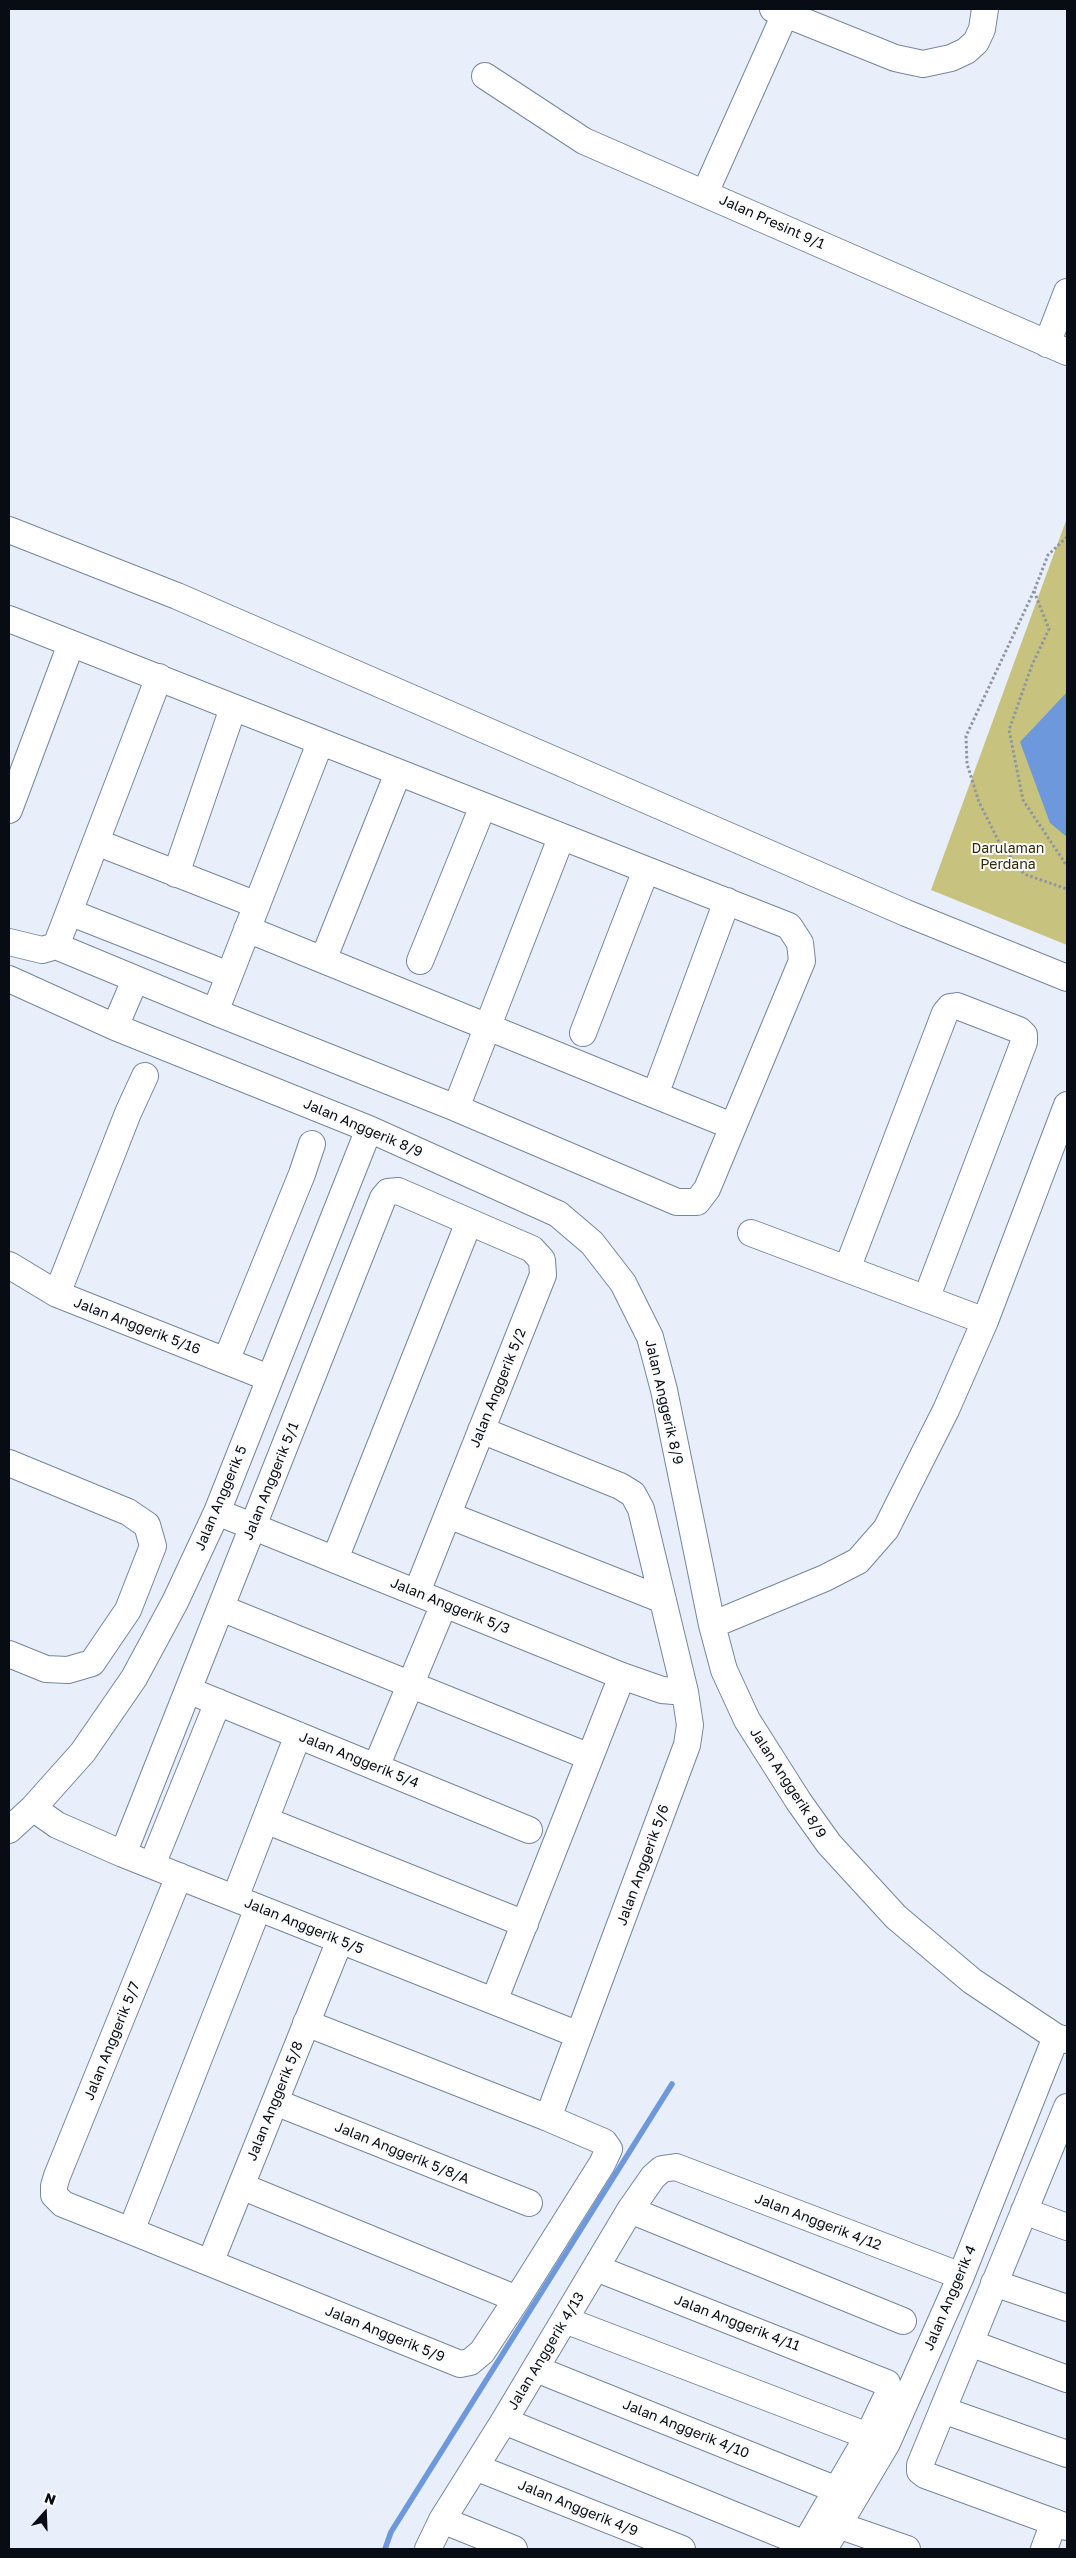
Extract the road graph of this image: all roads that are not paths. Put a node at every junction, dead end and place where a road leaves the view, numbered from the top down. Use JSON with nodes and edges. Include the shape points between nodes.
{"nodes":[{"id":1,"x":984,"y":9,"type":"edge"},
{"id":2,"x":779,"y":11,"type":"edge"},
{"id":3,"x":485,"y":76,"type":"dead end"},
{"id":4,"x":705,"y":193,"type":"junction"},
{"id":5,"x":1067,"y":292,"type":"edge"},
{"id":6,"x":1057,"y":348,"type":"edge"},
{"id":7,"x":9,"y":530,"type":"edge"},
{"id":8,"x":9,"y":619,"type":"edge"},
{"id":9,"x":72,"y":644,"type":"junction"},
{"id":10,"x":159,"y":677,"type":"junction"},
{"id":11,"x":233,"y":708,"type":"junction"},
{"id":12,"x":320,"y":742,"type":"junction"},
{"id":13,"x":398,"y":772,"type":"junction"},
{"id":14,"x":483,"y":806,"type":"junction"},
{"id":15,"x":9,"y":810,"type":"edge"},
{"id":16,"x":561,"y":838,"type":"junction"},
{"id":17,"x":96,"y":842,"type":"junction"},
{"id":18,"x":646,"y":870,"type":"junction"},
{"id":19,"x":176,"y":874,"type":"junction"},
{"id":20,"x":727,"y":901,"type":"junction"},
{"id":21,"x":69,"y":912,"type":"junction"},
{"id":22,"x":252,"y":917,"type":"junction"},
{"id":23,"x":9,"y":942,"type":"edge"},
{"id":24,"x":56,"y":946,"type":"junction"},
{"id":25,"x":323,"y":960,"type":"junction"},
{"id":26,"x":420,"y":961,"type":"dead end"},
{"id":27,"x":229,"y":975,"type":"junction"},
{"id":28,"x":1067,"y":978,"type":"edge"},
{"id":29,"x":9,"y":979,"type":"edge"},
{"id":30,"x":135,"y":980,"type":"junction"},
{"id":31,"x":215,"y":1012,"type":"junction"},
{"id":32,"x":487,"y":1026,"type":"junction"},
{"id":33,"x":115,"y":1027,"type":"junction"},
{"id":34,"x":583,"y":1033,"type":"dead end"},
{"id":35,"x":145,"y":1076,"type":"dead end"},
{"id":36,"x":654,"y":1095,"type":"junction"},
{"id":37,"x":1067,"y":1106,"type":"edge"},
{"id":38,"x":456,"y":1108,"type":"junction"},
{"id":39,"x":732,"y":1126,"type":"junction"},
{"id":40,"x":369,"y":1129,"type":"junction"},
{"id":41,"x":312,"y":1144,"type":"dead end"},
{"id":42,"x":469,"y":1222,"type":"junction"},
{"id":43,"x":751,"y":1233,"type":"dead end"},
{"id":44,"x":9,"y":1265,"type":"edge"},
{"id":45,"x":847,"y":1269,"type":"junction"},
{"id":46,"x":57,"y":1294,"type":"junction"},
{"id":47,"x":926,"y":1299,"type":"junction"},
{"id":48,"x":984,"y":1321,"type":"junction"},
{"id":49,"x":226,"y":1360,"type":"junction"},
{"id":50,"x":269,"y":1378,"type":"junction"},
{"id":51,"x":481,"y":1430,"type":"junction"},
{"id":52,"x":9,"y":1463,"type":"edge"},
{"id":53,"x":217,"y":1512,"type":"junction"},
{"id":54,"x":448,"y":1516,"type":"junction"},
{"id":55,"x":253,"y":1526,"type":"junction"},
{"id":56,"x":335,"y":1559,"type":"junction"},
{"id":57,"x":417,"y":1592,"type":"junction"},
{"id":58,"x":663,"y":1600,"type":"junction"},
{"id":59,"x":444,"y":1604,"type":"junction"},
{"id":60,"x":221,"y":1608,"type":"junction"},
{"id":61,"x":712,"y":1625,"type":"junction"},
{"id":62,"x":9,"y":1654,"type":"edge"},
{"id":63,"x":622,"y":1676,"type":"junction"},
{"id":64,"x":411,"y":1684,"type":"junction"},
{"id":65,"x":188,"y":1690,"type":"junction"},
{"id":66,"x":685,"y":1692,"type":"junction"},
{"id":67,"x":218,"y":1702,"type":"junction"},
{"id":68,"x":298,"y":1735,"type":"junction"},
{"id":69,"x":590,"y":1757,"type":"junction"},
{"id":70,"x":376,"y":1767,"type":"junction"},
{"id":71,"x":33,"y":1808,"type":"junction"},
{"id":72,"x":265,"y":1820,"type":"junction"},
{"id":73,"x":9,"y":1830,"type":"edge"},
{"id":74,"x":530,"y":1830,"type":"dead end"},
{"id":75,"x":123,"y":1854,"type":"junction"},
{"id":76,"x":152,"y":1865,"type":"junction"},
{"id":77,"x":179,"y":1876,"type":"junction"},
{"id":78,"x":235,"y":1898,"type":"junction"},
{"id":79,"x":258,"y":1908,"type":"junction"},
{"id":80,"x":525,"y":1924,"type":"junction"},
{"id":81,"x":340,"y":1940,"type":"junction"},
{"id":82,"x":494,"y":2001,"type":"junction"},
{"id":83,"x":306,"y":2023,"type":"junction"},
{"id":84,"x":579,"y":2035,"type":"junction"},
{"id":85,"x":1062,"y":2039,"type":"edge"},
{"id":86,"x":275,"y":2102,"type":"junction"},
{"id":87,"x":1067,"y":2106,"type":"edge"},
{"id":88,"x":548,"y":2118,"type":"junction"},
{"id":89,"x":1058,"y":2154,"type":"edge"},
{"id":90,"x":676,"y":2167,"type":"joint"},
{"id":91,"x":241,"y":2186,"type":"junction"},
{"id":92,"x":529,"y":2203,"type":"dead end"},
{"id":93,"x":64,"y":2204,"type":"joint"},
{"id":94,"x":630,"y":2210,"type":"junction"},
{"id":95,"x":1024,"y":2211,"type":"junction"},
{"id":96,"x":1067,"y":2227,"type":"edge"},
{"id":97,"x":131,"y":2232,"type":"junction"},
{"id":98,"x":210,"y":2263,"type":"junction"},
{"id":99,"x":596,"y":2268,"type":"junction"},
{"id":100,"x":961,"y":2276,"type":"junction"},
{"id":101,"x":994,"y":2283,"type":"junction"},
{"id":102,"x":517,"y":2299,"type":"junction"},
{"id":103,"x":1067,"y":2308,"type":"edge"},
{"id":104,"x":565,"y":2320,"type":"junction"},
{"id":105,"x":903,"y":2321,"type":"dead end"},
{"id":106,"x":970,"y":2343,"type":"junction"},
{"id":107,"x":536,"y":2369,"type":"junction"},
{"id":108,"x":1067,"y":2380,"type":"edge"},
{"id":109,"x":942,"y":2410,"type":"junction"},
{"id":110,"x":504,"y":2421,"type":"junction"},
{"id":111,"x":868,"y":2436,"type":"junction"},
{"id":112,"x":1067,"y":2454,"type":"edge"},
{"id":113,"x":475,"y":2467,"type":"junction"},
{"id":114,"x":837,"y":2490,"type":"junction"},
{"id":115,"x":442,"y":2520,"type":"junction"},
{"id":116,"x":838,"y":2525,"type":"junction"},
{"id":117,"x":1060,"y":2525,"type":"edge"},
{"id":118,"x":810,"y":2547,"type":"edge"},
{"id":119,"x":428,"y":2549,"type":"edge"},
{"id":120,"x":514,"y":2549,"type":"edge"},
{"id":121,"x":682,"y":2549,"type":"edge"},
{"id":122,"x":907,"y":2549,"type":"edge"},
{"id":123,"x":1044,"y":2549,"type":"edge"}],
"edges":[{"from":1,"to":2,"type":"street","via":[[982,29],[971,47],[951,58],[923,64],[895,58]]},
{"from":2,"to":4,"type":"street"},
{"from":3,"to":4,"type":"street","name":"Jalan Presint 9/1","via":[[584,141]]},
{"from":4,"to":6,"type":"street","name":"Jalan Presint 9/1"},
{"from":5,"to":6,"type":"street"},
{"from":7,"to":28,"type":"street","via":[[177,596],[897,909]]},
{"from":8,"to":9,"type":"street"},
{"from":9,"to":10,"type":"street"},
{"from":9,"to":15,"type":"street"},
{"from":10,"to":11,"type":"street"},
{"from":10,"to":17,"type":"street"},
{"from":11,"to":12,"type":"street"},
{"from":11,"to":19,"type":"street"},
{"from":12,"to":13,"type":"street"},
{"from":12,"to":22,"type":"street"},
{"from":13,"to":14,"type":"street"},
{"from":13,"to":25,"type":"street"},
{"from":14,"to":16,"type":"street"},
{"from":14,"to":26,"type":"street"},
{"from":16,"to":18,"type":"street"},
{"from":16,"to":32,"type":"street"},
{"from":17,"to":19,"type":"street"},
{"from":17,"to":21,"type":"street"},
{"from":18,"to":20,"type":"street"},
{"from":18,"to":34,"type":"street"},
{"from":19,"to":22,"type":"street"},
{"from":20,"to":36,"type":"street"},
{"from":20,"to":39,"type":"street","via":[[789,926],[800,943],[802,961]]},
{"from":21,"to":24,"type":"street"},
{"from":21,"to":27,"type":"street"},
{"from":22,"to":25,"type":"street"},
{"from":22,"to":27,"type":"street"},
{"from":23,"to":24,"type":"street","via":[[42,950]]},
{"from":24,"to":30,"type":"street"},
{"from":25,"to":32,"type":"street"},
{"from":27,"to":31,"type":"street"},
{"from":29,"to":33,"type":"street","name":"Jalan Anggerik 8/9"},
{"from":30,"to":31,"type":"street"},
{"from":30,"to":33,"type":"street"},
{"from":31,"to":38,"type":"street"},
{"from":32,"to":36,"type":"street"},
{"from":32,"to":38,"type":"street"},
{"from":33,"to":40,"type":"street","name":"Jalan Anggerik 8/9"},
{"from":35,"to":46,"type":"street"},
{"from":36,"to":39,"type":"street"},
{"from":37,"to":48,"type":"street"},
{"from":38,"to":39,"type":"street","via":[[678,1202],[697,1202],[707,1189]]},
{"from":40,"to":50,"type":"street","name":"Jalan Anggerik 5"},
{"from":40,"to":61,"type":"street","name":"Jalan Anggerik 8/9","via":[[558,1214],[592,1243],[623,1283],[650,1337],[662,1381]]},
{"from":41,"to":49,"type":"street"},
{"from":42,"to":51,"type":"street","name":"Jalan Anggerik 5/2","via":[[532,1249],[542,1260],[543,1275]]},
{"from":42,"to":55,"type":"street","name":"Jalan Anggerik 5/1","via":[[398,1191],[388,1192],[383,1198]]},
{"from":42,"to":56,"type":"street"},
{"from":43,"to":45,"type":"street"},
{"from":44,"to":46,"type":"street","name":"Jalan Anggerik 5/16"},
{"from":45,"to":47,"type":"street"},
{"from":45,"to":47,"type":"street","via":[[945,1013],[950,1007],[957,1006],[1019,1030],[1024,1035],[1024,1042]]},
{"from":46,"to":49,"type":"street","name":"Jalan Anggerik 5/16"},
{"from":47,"to":48,"type":"street"},
{"from":48,"to":61,"type":"street","via":[[946,1410],[886,1529],[872,1547],[858,1560],[824,1578]]},
{"from":49,"to":50,"type":"street","name":"Jalan Anggerik 5/16"},
{"from":50,"to":53,"type":"street","name":"Jalan Anggerik 5"},
{"from":51,"to":54,"type":"street","name":"Jalan Anggerik 5/2"},
{"from":51,"to":58,"type":"street","name":"Jalan Anggerik 5/6","via":[[633,1494],[641,1508]]},
{"from":52,"to":62,"type":"street","via":[[128,1512],[147,1525],[153,1546],[128,1610],[92,1663],[68,1670],[46,1669]]},
{"from":53,"to":55,"type":"street","name":"Jalan Anggerik 5/3"},
{"from":53,"to":71,"type":"street","name":"Jalan Anggerik 5","via":[[175,1602],[134,1678],[82,1752]]},
{"from":54,"to":57,"type":"street","name":"Jalan Anggerik 5/2"},
{"from":54,"to":58,"type":"street"},
{"from":55,"to":56,"type":"street","name":"Jalan Anggerik 5/3"},
{"from":55,"to":60,"type":"street","name":"Jalan Anggerik 5/1"},
{"from":56,"to":57,"type":"street","name":"Jalan Anggerik 5/3"},
{"from":57,"to":59,"type":"street","name":"Jalan Anggerik 5/3"},
{"from":58,"to":66,"type":"street","name":"Jalan Anggerik 5/6"},
{"from":59,"to":63,"type":"street","name":"Jalan Anggerik 5/3"},
{"from":59,"to":64,"type":"street"},
{"from":60,"to":64,"type":"street"},
{"from":60,"to":65,"type":"street","name":"Jalan Anggerik 5/1"},
{"from":61,"to":85,"type":"street","name":"Jalan Anggerik 8/9","via":[[724,1670],[747,1720],[829,1844],[896,1917],[972,1981]]},
{"from":63,"to":66,"type":"street","name":"Jalan Anggerik 5/3","via":[[662,1690]]},
{"from":63,"to":69,"type":"street"},
{"from":64,"to":69,"type":"street"},
{"from":64,"to":70,"type":"street"},
{"from":65,"to":67,"type":"street","name":"Jalan Anggerik 5/4"},
{"from":65,"to":75,"type":"street","name":"Jalan Anggerik 5/1"},
{"from":66,"to":84,"type":"street","name":"Jalan Anggerik 5/6","via":[[690,1725],[687,1745]]},
{"from":67,"to":68,"type":"street","name":"Jalan Anggerik 5/4"},
{"from":67,"to":76,"type":"street"},
{"from":68,"to":70,"type":"street","name":"Jalan Anggerik 5/4"},
{"from":68,"to":72,"type":"street"},
{"from":69,"to":80,"type":"street"},
{"from":70,"to":74,"type":"street","name":"Jalan Anggerik 5/4"},
{"from":71,"to":73,"type":"street","name":"Jalan Anggerik 5"},
{"from":71,"to":75,"type":"street","name":"Jalan Anggerik 5/5","via":[[57,1825]]},
{"from":72,"to":78,"type":"street"},
{"from":72,"to":80,"type":"street"},
{"from":75,"to":76,"type":"street","name":"Jalan Anggerik 5/5"},
{"from":76,"to":77,"type":"street","name":"Jalan Anggerik 5/5"},
{"from":77,"to":78,"type":"street","name":"Jalan Anggerik 5/5"},
{"from":77,"to":93,"type":"street","name":"Jalan Anggerik 5/7","via":[[55,2181],[54,2195]]},
{"from":78,"to":79,"type":"street","name":"Jalan Anggerik 5/5"},
{"from":79,"to":81,"type":"street","name":"Jalan Anggerik 5/5"},
{"from":79,"to":97,"type":"street"},
{"from":80,"to":82,"type":"street"},
{"from":81,"to":82,"type":"street","name":"Jalan Anggerik 5/5"},
{"from":81,"to":83,"type":"street","name":"Jalan Anggerik 5/8"},
{"from":82,"to":84,"type":"street","name":"Jalan Anggerik 5/5"},
{"from":83,"to":86,"type":"street","name":"Jalan Anggerik 5/8"},
{"from":83,"to":88,"type":"street"},
{"from":84,"to":88,"type":"street","name":"Jalan Anggerik 5/6"},
{"from":85,"to":100,"type":"street","name":"Jalan Anggerik 4"},
{"from":86,"to":91,"type":"street","name":"Jalan Anggerik 5/8"},
{"from":86,"to":92,"type":"street","name":"Jalan Anggerik 5/8/A"},
{"from":87,"to":89,"type":"street"},
{"from":88,"to":102,"type":"street","name":"Jalan Anggerik 5/9","via":[[604,2142],[609,2149]]},
{"from":89,"to":95,"type":"street"},
{"from":90,"to":94,"type":"street","name":"Jalan Anggerik 4/13","via":[[662,2168]]},
{"from":90,"to":100,"type":"street","name":"Jalan Anggerik 4/12"},
{"from":91,"to":98,"type":"street","name":"Jalan Anggerik 5/8"},
{"from":91,"to":102,"type":"street"},
{"from":93,"to":97,"type":"street","name":"Jalan Anggerik 5/9"},
{"from":94,"to":99,"type":"street","name":"Jalan Anggerik 4/13"},
{"from":94,"to":105,"type":"street"},
{"from":95,"to":96,"type":"street"},
{"from":95,"to":101,"type":"street"},
{"from":97,"to":98,"type":"street","name":"Jalan Anggerik 5/9"},
{"from":98,"to":102,"type":"street","name":"Jalan Anggerik 5/9","via":[[460,2364],[470,2362],[482,2352]]},
{"from":99,"to":104,"type":"street","name":"Jalan Anggerik 4/13"},
{"from":99,"to":111,"type":"street","name":"Jalan Anggerik 4/11","via":[[887,2383],[889,2392]]},
{"from":100,"to":116,"type":"street","name":"Jalan Anggerik 4","via":[[887,2443]]},
{"from":101,"to":103,"type":"street"},
{"from":101,"to":106,"type":"street"},
{"from":104,"to":107,"type":"street","name":"Jalan Anggerik 4/13"},
{"from":104,"to":111,"type":"street"},
{"from":106,"to":108,"type":"street"},
{"from":106,"to":109,"type":"street"},
{"from":107,"to":110,"type":"street","name":"Jalan Anggerik 4/13"},
{"from":107,"to":114,"type":"street","name":"Jalan Anggerik 4/10"},
{"from":109,"to":112,"type":"street"},
{"from":109,"to":117,"type":"street","via":[[920,2471]]},
{"from":110,"to":113,"type":"street","name":"Jalan Anggerik 4/13"},
{"from":110,"to":118,"type":"street"},
{"from":111,"to":114,"type":"street"},
{"from":113,"to":115,"type":"street","name":"Jalan Anggerik 4/13"},
{"from":113,"to":121,"type":"street","name":"Jalan Anggerik 4/9"},
{"from":114,"to":118,"type":"street"},
{"from":115,"to":119,"type":"street","name":"Jalan Anggerik 4/13"},
{"from":115,"to":120,"type":"street"},
{"from":116,"to":118,"type":"street","name":"Jalan Anggerik 4"},
{"from":116,"to":122,"type":"street"},
{"from":117,"to":123,"type":"street"}]}
